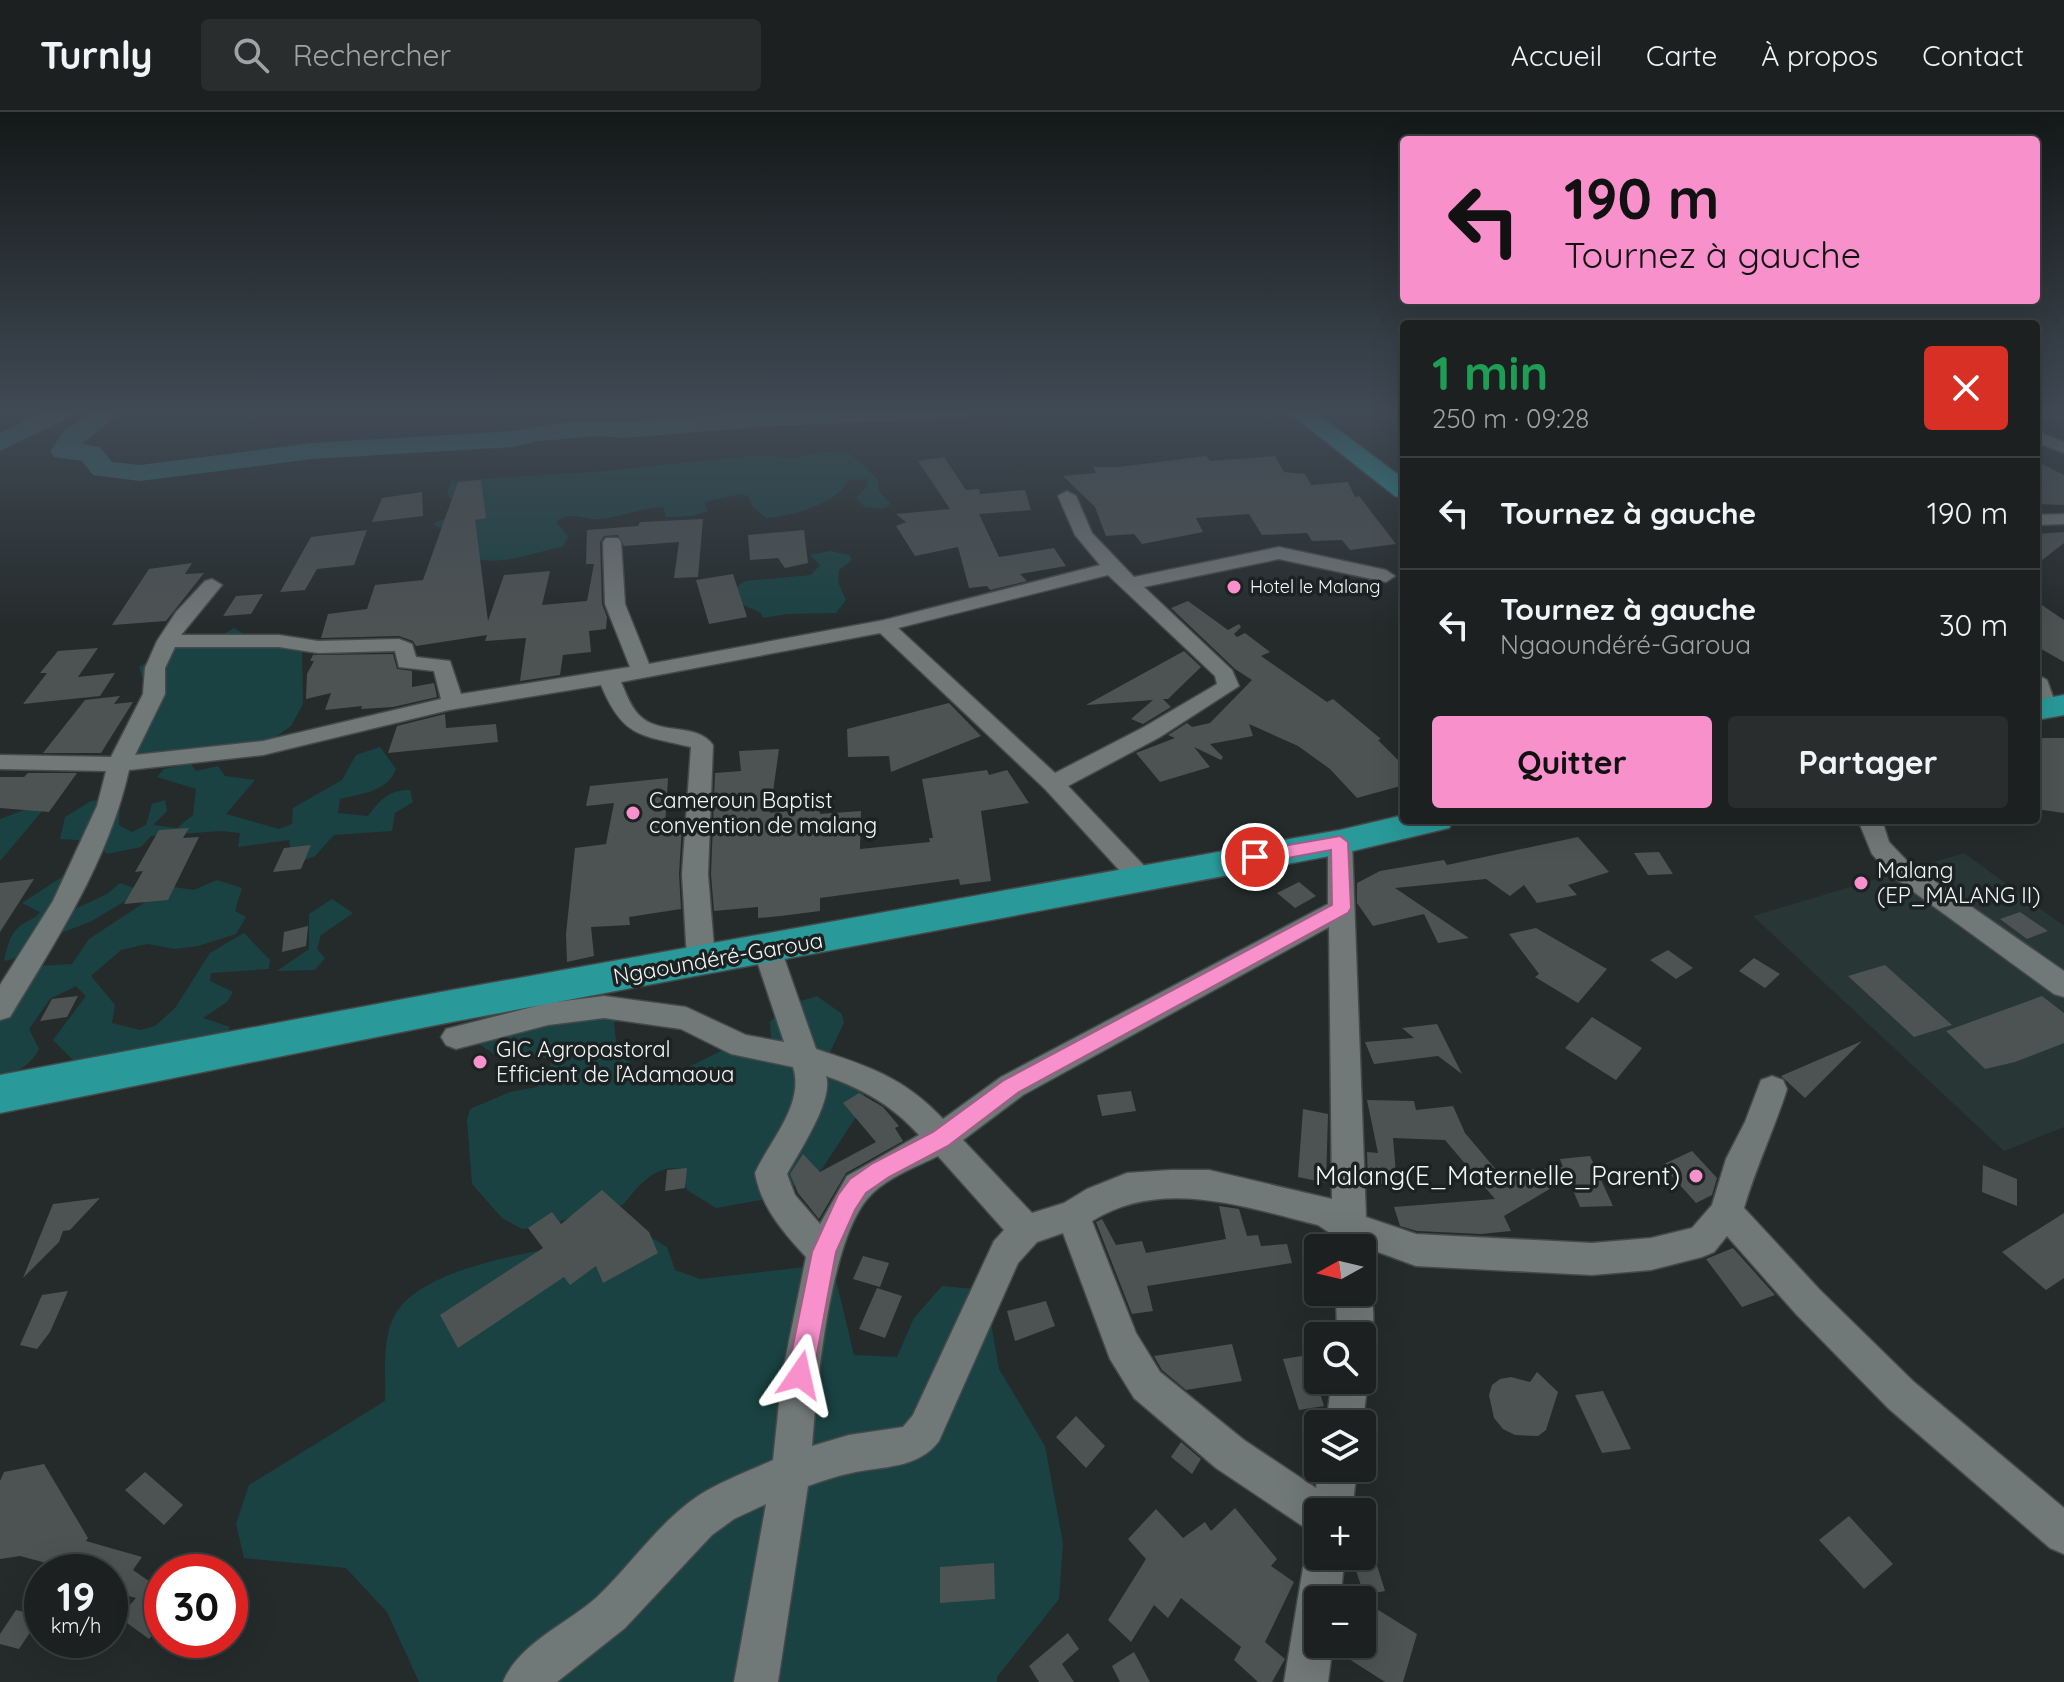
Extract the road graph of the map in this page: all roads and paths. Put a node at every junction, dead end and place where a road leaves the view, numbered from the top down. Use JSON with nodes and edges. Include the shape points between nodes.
{"nodes":[{"id":1,"x":1067,"y":496,"type":"dead end"},
{"id":2,"x":2064,"y":519,"type":"edge"},
{"id":3,"x":2040,"y":520,"type":"edge"},
{"id":4,"x":612,"y":542,"type":"dead end"},
{"id":5,"x":1112,"y":568,"type":"junction"},
{"id":6,"x":1386,"y":576,"type":"dead end"},
{"id":7,"x":1130,"y":584,"type":"junction"},
{"id":8,"x":212,"y":585,"type":"dead end"},
{"id":9,"x":884,"y":626,"type":"junction"},
{"id":10,"x":167,"y":641,"type":"junction"},
{"id":11,"x":642,"y":671,"type":"junction"},
{"id":12,"x":608,"y":677,"type":"junction"},
{"id":13,"x":453,"y":704,"type":"junction"},
{"id":14,"x":0,"y":762,"type":"edge"},
{"id":15,"x":119,"y":764,"type":"junction"},
{"id":16,"x":1053,"y":784,"type":"junction"},
{"id":17,"x":1419,"y":824,"type":"edge"},
{"id":18,"x":1871,"y":824,"type":"edge"},
{"id":19,"x":1340,"y":842,"type":"junction"},
{"id":20,"x":1141,"y":878,"type":"junction"},
{"id":21,"x":1342,"y":908,"type":"junction"},
{"id":22,"x":767,"y":949,"type":"junction"},
{"id":23,"x":701,"y":960,"type":"junction"},
{"id":24,"x":2064,"y":986,"type":"edge"},
{"id":25,"x":0,"y":1009,"type":"edge"},
{"id":26,"x":456,"y":1037,"type":"dead end"},
{"id":27,"x":807,"y":1058,"type":"junction"},
{"id":28,"x":1772,"y":1089,"type":"dead end"},
{"id":29,"x":0,"y":1094,"type":"edge"},
{"id":30,"x":940,"y":1139,"type":"junction"},
{"id":31,"x":1726,"y":1213,"type":"junction"},
{"id":32,"x":1073,"y":1215,"type":"junction"},
{"id":33,"x":1026,"y":1230,"type":"junction"},
{"id":34,"x":1347,"y":1234,"type":"edge"},
{"id":35,"x":1350,"y":1234,"type":"edge"},
{"id":36,"x":1376,"y":1242,"type":"edge"},
{"id":37,"x":824,"y":1252,"type":"junction"},
{"id":38,"x":791,"y":1472,"type":"junction"},
{"id":39,"x":1304,"y":1504,"type":"edge"},
{"id":40,"x":2064,"y":1534,"type":"edge"},
{"id":41,"x":1310,"y":1658,"type":"edge"},
{"id":42,"x":525,"y":1682,"type":"edge"},
{"id":43,"x":756,"y":1682,"type":"edge"},
{"id":44,"x":1306,"y":1682,"type":"edge"}],
"edges":[{"from":1,"to":5,"type":"street","via":[[1084,535]]},
{"from":2,"to":3,"type":"street"},
{"from":4,"to":11,"type":"street","via":[[615,604]]},
{"from":5,"to":7,"type":"street"},
{"from":5,"to":9,"type":"street"},
{"from":6,"to":7,"type":"street","via":[[1279,553]]},
{"from":7,"to":16,"type":"street","via":[[1225,674],[1228,686]]},
{"from":8,"to":10,"type":"street"},
{"from":9,"to":11,"type":"street"},
{"from":9,"to":16,"type":"street"},
{"from":10,"to":13,"type":"street","via":[[403,646],[406,663],[443,665]]},
{"from":10,"to":15,"type":"street","via":[[155,668],[150,703]]},
{"from":11,"to":12,"type":"street"},
{"from":12,"to":13,"type":"street"},
{"from":12,"to":23,"type":"street","via":[[620,707],[643,731],[702,745],[695,874]]},
{"from":13,"to":15,"type":"street","via":[[263,748]]},
{"from":14,"to":15,"type":"street"},
{"from":15,"to":25,"type":"street","via":[[109,806],[65,903]]},
{"from":16,"to":20,"type":"street"},
{"from":17,"to":19,"type":"highway","name":"Ngaoundéré-Garoua"},
{"from":18,"to":24,"type":"street","via":[[1873,838],[1901,870]]},
{"from":19,"to":20,"type":"highway","name":"Ngaoundéré-Garoua"},
{"from":19,"to":21,"type":"street"},
{"from":20,"to":22,"type":"highway","name":"Ngaoundéré-Garoua"},
{"from":21,"to":30,"type":"street","via":[[1012,1086]]},
{"from":21,"to":35,"type":"street"},
{"from":22,"to":23,"type":"highway","name":"Ngaoundéré-Garoua"},
{"from":22,"to":27,"type":"street"},
{"from":23,"to":29,"type":"highway","name":"Ngaoundéré-Garoua"},
{"from":26,"to":27,"type":"street","via":[[548,1014],[604,1007],[686,1018],[741,1046]]},
{"from":27,"to":30,"type":"street","via":[[870,1079],[893,1093],[911,1105]]},
{"from":27,"to":37,"type":"street","via":[[813,1083],[807,1107],[771,1173],[788,1210]]},
{"from":28,"to":31,"type":"street"},
{"from":30,"to":33,"type":"street"},
{"from":30,"to":37,"type":"street","via":[[858,1186]]},
{"from":31,"to":36,"type":"street","via":[[1702,1241],[1651,1254],[1592,1259],[1416,1250]]},
{"from":31,"to":40,"type":"street","via":[[1901,1395]]},
{"from":32,"to":33,"type":"street"},
{"from":32,"to":34,"type":"street","via":[[1127,1188],[1209,1184],[1326,1212]]},
{"from":32,"to":39,"type":"street","via":[[1123,1346],[1147,1385],[1230,1454]]},
{"from":33,"to":38,"type":"street","via":[[1006,1252],[916,1441]]},
{"from":37,"to":38,"type":"street","via":[[800,1375]]},
{"from":38,"to":42,"type":"street","via":[[698,1521],[610,1613]]},
{"from":38,"to":43,"type":"street"},
{"from":41,"to":44,"type":"street"}]}
